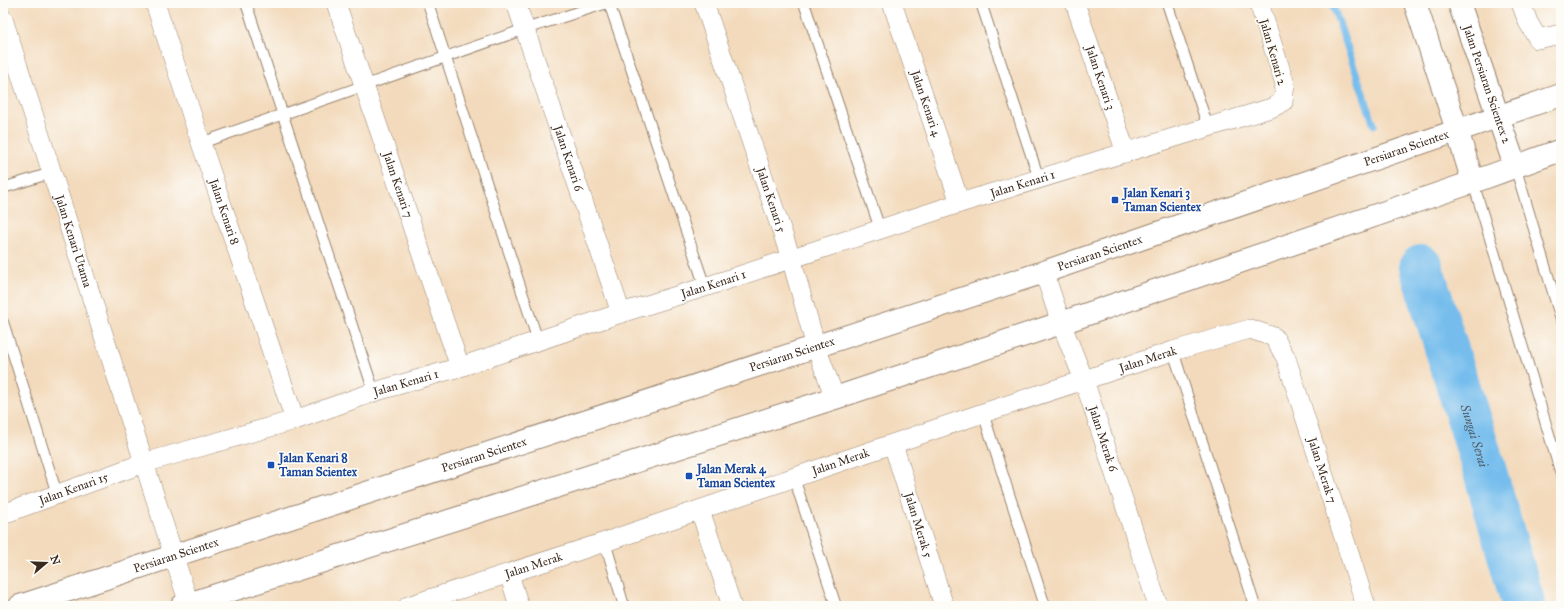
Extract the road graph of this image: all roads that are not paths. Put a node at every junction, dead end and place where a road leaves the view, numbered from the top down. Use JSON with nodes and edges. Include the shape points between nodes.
{"nodes":[{"id":1,"x":155,"y":3,"type":"edge"},
{"id":2,"x":246,"y":3,"type":"edge"},
{"id":3,"x":336,"y":3,"type":"edge"},
{"id":4,"x":428,"y":3,"type":"edge"},
{"id":5,"x":516,"y":3,"type":"edge"},
{"id":6,"x":608,"y":3,"type":"edge"},
{"id":7,"x":704,"y":3,"type":"edge"},
{"id":8,"x":804,"y":3,"type":"edge"},
{"id":9,"x":892,"y":3,"type":"edge"},
{"id":10,"x":981,"y":3,"type":"edge"},
{"id":11,"x":1075,"y":3,"type":"edge"},
{"id":12,"x":1167,"y":3,"type":"edge"},
{"id":13,"x":1259,"y":3,"type":"edge"},
{"id":14,"x":1415,"y":3,"type":"edge"},
{"id":15,"x":1459,"y":3,"type":"edge"},
{"id":16,"x":1521,"y":3,"type":"edge"},
{"id":17,"x":3,"y":19,"type":"edge"},
{"id":18,"x":525,"y":29,"type":"junction"},
{"id":19,"x":1561,"y":34,"type":"edge"},
{"id":20,"x":445,"y":58,"type":"junction"},
{"id":21,"x":365,"y":87,"type":"junction"},
{"id":22,"x":1561,"y":95,"type":"edge"},
{"id":23,"x":1283,"y":102,"type":"joint"},
{"id":24,"x":284,"y":115,"type":"junction"},
{"id":25,"x":1498,"y":116,"type":"junction"},
{"id":26,"x":1208,"y":126,"type":"junction"},
{"id":27,"x":1457,"y":130,"type":"junction"},
{"id":28,"x":201,"y":143,"type":"junction"},
{"id":29,"x":1561,"y":150,"type":"edge"},
{"id":30,"x":1126,"y":153,"type":"junction"},
{"id":31,"x":1515,"y":166,"type":"junction"},
{"id":32,"x":51,"y":173,"type":"junction"},
{"id":33,"x":1039,"y":179,"type":"junction"},
{"id":34,"x":1473,"y":182,"type":"junction"},
{"id":35,"x":3,"y":188,"type":"edge"},
{"id":36,"x":960,"y":204,"type":"junction"},
{"id":37,"x":880,"y":229,"type":"junction"},
{"id":38,"x":791,"y":258,"type":"junction"},
{"id":39,"x":1044,"y":272,"type":"junction"},
{"id":40,"x":705,"y":287,"type":"junction"},
{"id":41,"x":621,"y":313,"type":"junction"},
{"id":42,"x":1561,"y":319,"type":"edge"},
{"id":43,"x":3,"y":322,"type":"edge"},
{"id":44,"x":1061,"y":323,"type":"junction"},
{"id":45,"x":1274,"y":337,"type":"joint"},
{"id":46,"x":538,"y":342,"type":"junction"},
{"id":47,"x":816,"y":347,"type":"junction"},
{"id":48,"x":1173,"y":351,"type":"junction"},
{"id":49,"x":460,"y":367,"type":"junction"},
{"id":50,"x":1084,"y":380,"type":"junction"},
{"id":51,"x":374,"y":392,"type":"junction"},
{"id":52,"x":835,"y":398,"type":"junction"},
{"id":53,"x":982,"y":413,"type":"junction"},
{"id":54,"x":295,"y":420,"type":"junction"},
{"id":55,"x":893,"y":444,"type":"junction"},
{"id":56,"x":144,"y":462,"type":"junction"},
{"id":57,"x":1561,"y":474,"type":"edge"},
{"id":58,"x":794,"y":478,"type":"junction"},
{"id":59,"x":57,"y":494,"type":"junction"},
{"id":60,"x":700,"y":510,"type":"junction"},
{"id":61,"x":3,"y":514,"type":"edge"},
{"id":62,"x":605,"y":542,"type":"junction"},
{"id":63,"x":174,"y":556,"type":"junction"},
{"id":64,"x":509,"y":574,"type":"junction"},
{"id":65,"x":185,"y":605,"type":"edge"},
{"id":66,"x":412,"y":605,"type":"edge"},
{"id":67,"x":20,"y":606,"type":"edge"},
{"id":68,"x":519,"y":606,"type":"edge"},
{"id":69,"x":624,"y":606,"type":"edge"},
{"id":70,"x":732,"y":606,"type":"edge"},
{"id":71,"x":836,"y":606,"type":"edge"},
{"id":72,"x":944,"y":606,"type":"edge"},
{"id":73,"x":1045,"y":606,"type":"edge"},
{"id":74,"x":1158,"y":606,"type":"edge"},
{"id":75,"x":1255,"y":606,"type":"edge"},
{"id":76,"x":1366,"y":606,"type":"edge"}],
"edges":[{"from":1,"to":28,"type":"street","name":"Jalan Kenari 8"},
{"from":2,"to":24,"type":"lane"},
{"from":3,"to":21,"type":"street","name":"Jalan Kenari 7"},
{"from":4,"to":20,"type":"lane"},
{"from":5,"to":18,"type":"street","name":"Jalan Kenari 6"},
{"from":6,"to":18,"type":"lane"},
{"from":6,"to":40,"type":"lane"},
{"from":7,"to":38,"type":"street","name":"Jalan Kenari 5"},
{"from":8,"to":37,"type":"lane"},
{"from":9,"to":36,"type":"street","name":"Jalan Kenari 4"},
{"from":10,"to":33,"type":"lane"},
{"from":11,"to":30,"type":"street","name":"Jalan Kenari 3"},
{"from":12,"to":26,"type":"lane"},
{"from":13,"to":23,"type":"street","name":"Jalan Kenari 2","via":[[1285,84]]},
{"from":14,"to":27,"type":"street"},
{"from":15,"to":25,"type":"street","name":"Jalan Persiaran Scientex 2"},
{"from":16,"to":19,"type":"street","via":[[1538,39]]},
{"from":17,"to":32,"type":"street","name":"Jalan Kenari Utama"},
{"from":18,"to":20,"type":"lane"},
{"from":18,"to":41,"type":"street","name":"Jalan Kenari 6"},
{"from":20,"to":21,"type":"lane"},
{"from":20,"to":46,"type":"lane"},
{"from":21,"to":24,"type":"lane"},
{"from":21,"to":49,"type":"street","name":"Jalan Kenari 7"},
{"from":22,"to":25,"type":"street","name":"Persiaran Scientex"},
{"from":23,"to":26,"type":"street","name":"Jalan Kenari 1","via":[[1271,108]]},
{"from":24,"to":28,"type":"lane"},
{"from":24,"to":51,"type":"lane"},
{"from":25,"to":27,"type":"street","name":"Persiaran Scientex"},
{"from":25,"to":31,"type":"street","name":"Jalan Persiaran Scientex 2"},
{"from":26,"to":30,"type":"street","name":"Jalan Kenari 1"},
{"from":27,"to":34,"type":"street"},
{"from":27,"to":39,"type":"street","name":"Persiaran Scientex"},
{"from":28,"to":54,"type":"street","name":"Jalan Kenari 8"},
{"from":29,"to":31,"type":"street"},
{"from":30,"to":33,"type":"street","name":"Jalan Kenari 1"},
{"from":31,"to":34,"type":"street"},
{"from":31,"to":42,"type":"lane"},
{"from":32,"to":35,"type":"lane"},
{"from":32,"to":56,"type":"street","name":"Jalan Kenari Utama"},
{"from":33,"to":36,"type":"street","name":"Jalan Kenari 1"},
{"from":34,"to":44,"type":"street"},
{"from":34,"to":57,"type":"lane"},
{"from":36,"to":37,"type":"street","name":"Jalan Kenari 1"},
{"from":37,"to":38,"type":"street","name":"Jalan Kenari 1"},
{"from":38,"to":40,"type":"street","name":"Jalan Kenari 1"},
{"from":38,"to":47,"type":"street","name":"Jalan Kenari 5"},
{"from":39,"to":44,"type":"street","name":"Jalan Merak 6"},
{"from":39,"to":47,"type":"street","name":"Persiaran Scientex"},
{"from":40,"to":41,"type":"street","name":"Jalan Kenari 1"},
{"from":41,"to":46,"type":"street","name":"Jalan Kenari 1"},
{"from":43,"to":59,"type":"lane"},
{"from":44,"to":50,"type":"street","name":"Jalan Merak 6"},
{"from":44,"to":52,"type":"street"},
{"from":45,"to":48,"type":"street","name":"Jalan Merak","via":[[1250,329]]},
{"from":45,"to":76,"type":"street","name":"Jalan Merak 7","via":[[1286,358]]},
{"from":46,"to":49,"type":"street","name":"Jalan Kenari 1"},
{"from":47,"to":52,"type":"street","name":"Jalan Kenari 5"},
{"from":47,"to":63,"type":"street","name":"Persiaran Scientex"},
{"from":48,"to":50,"type":"street","name":"Jalan Merak"},
{"from":48,"to":75,"type":"lane"},
{"from":49,"to":51,"type":"street","name":"Jalan Kenari 1"},
{"from":50,"to":53,"type":"street","name":"Jalan Merak"},
{"from":50,"to":74,"type":"street","name":"Jalan Merak 6"},
{"from":51,"to":54,"type":"street","name":"Jalan Kenari 1"},
{"from":52,"to":65,"type":"street"},
{"from":53,"to":55,"type":"street","name":"Jalan Merak"},
{"from":53,"to":73,"type":"lane"},
{"from":54,"to":56,"type":"street","name":"Jalan Kenari 1"},
{"from":55,"to":58,"type":"street","name":"Jalan Merak"},
{"from":55,"to":72,"type":"street","name":"Jalan Merak 5"},
{"from":56,"to":59,"type":"street","name":"Jalan Kenari 15"},
{"from":56,"to":63,"type":"street","name":"Jalan Kenari Utama"},
{"from":58,"to":60,"type":"street","name":"Jalan Merak"},
{"from":58,"to":71,"type":"lane"},
{"from":59,"to":61,"type":"street","name":"Jalan Kenari 15"},
{"from":60,"to":62,"type":"street","name":"Jalan Merak"},
{"from":60,"to":70,"type":"street"},
{"from":62,"to":64,"type":"street","name":"Jalan Merak"},
{"from":62,"to":69,"type":"lane"},
{"from":63,"to":65,"type":"street","name":"Jalan Kenari Utama"},
{"from":63,"to":67,"type":"street","name":"Persiaran Scientex"},
{"from":64,"to":66,"type":"street","name":"Jalan Merak"},
{"from":64,"to":68,"type":"street"}]}
